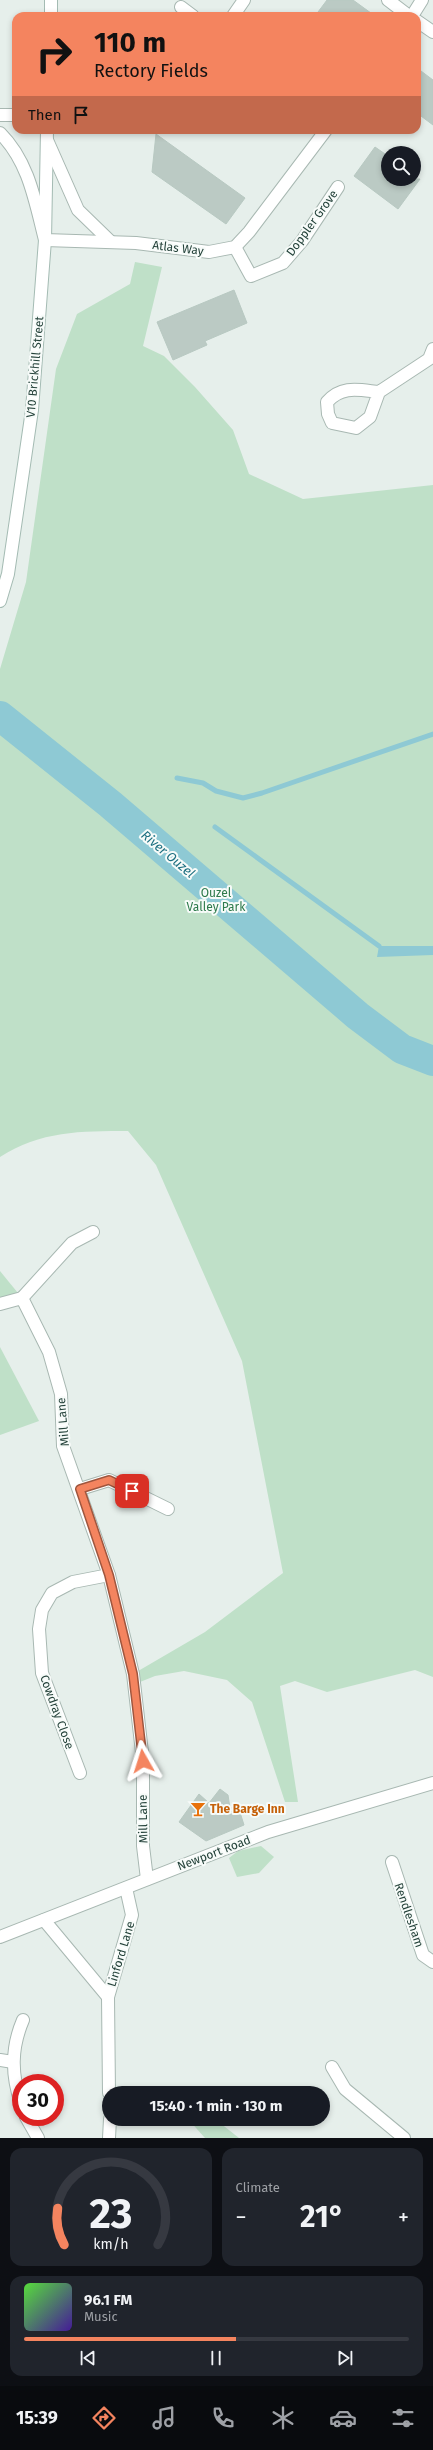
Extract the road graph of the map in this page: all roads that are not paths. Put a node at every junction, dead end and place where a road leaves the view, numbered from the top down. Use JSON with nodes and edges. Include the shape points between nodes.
{"nodes":[{"id":1,"x":51,"y":0,"type":"edge"},
{"id":2,"x":244,"y":0,"type":"edge"},
{"id":3,"x":388,"y":0,"type":"edge"},
{"id":4,"x":422,"y":0,"type":"edge"},
{"id":5,"x":181,"y":7,"type":"dead end"},
{"id":6,"x":51,"y":12,"type":"edge"},
{"id":7,"x":188,"y":12,"type":"edge"},
{"id":8,"x":236,"y":12,"type":"edge"},
{"id":9,"x":404,"y":12,"type":"edge"},
{"id":10,"x":413,"y":12,"type":"edge"},
{"id":11,"x":421,"y":24,"type":"edge"},
{"id":12,"x":433,"y":32,"type":"edge"},
{"id":13,"x":0,"y":115,"type":"edge"},
{"id":14,"x":12,"y":115,"type":"edge"},
{"id":15,"x":0,"y":133,"type":"edge"},
{"id":16,"x":323,"y":134,"type":"edge"},
{"id":17,"x":47,"y":135,"type":"edge"},
{"id":18,"x":338,"y":187,"type":"dead end"},
{"id":19,"x":45,"y":240,"type":"junction"},
{"id":20,"x":111,"y":242,"type":"junction"},
{"id":21,"x":235,"y":246,"type":"junction"},
{"id":22,"x":433,"y":349,"type":"edge"},
{"id":23,"x":379,"y":392,"type":"dead end"},
{"id":24,"x":0,"y":601,"type":"edge"},
{"id":25,"x":93,"y":1232,"type":"dead end"},
{"id":26,"x":22,"y":1298,"type":"junction"},
{"id":27,"x":0,"y":1304,"type":"edge"},
{"id":28,"x":80,"y":1489,"type":"junction"},
{"id":29,"x":168,"y":1509,"type":"dead end"},
{"id":30,"x":109,"y":1575,"type":"junction"},
{"id":31,"x":80,"y":1773,"type":"dead end"},
{"id":32,"x":433,"y":1783,"type":"edge"},
{"id":33,"x":392,"y":1862,"type":"dead end"},
{"id":34,"x":147,"y":1879,"type":"junction"},
{"id":35,"x":126,"y":1888,"type":"junction"},
{"id":36,"x":44,"y":1920,"type":"junction"},
{"id":37,"x":0,"y":1937,"type":"edge"},
{"id":38,"x":433,"y":1962,"type":"edge"},
{"id":39,"x":108,"y":1996,"type":"junction"},
{"id":40,"x":23,"y":2020,"type":"dead end"},
{"id":41,"x":0,"y":2060,"type":"edge"},
{"id":42,"x":13,"y":2062,"type":"junction"},
{"id":43,"x":332,"y":2067,"type":"dead end"},
{"id":44,"x":15,"y":2074,"type":"edge"},
{"id":45,"x":109,"y":2086,"type":"edge"},
{"id":46,"x":31,"y":2126,"type":"edge"},
{"id":47,"x":110,"y":2126,"type":"edge"},
{"id":48,"x":38,"y":2138,"type":"edge"},
{"id":49,"x":109,"y":2138,"type":"edge"},
{"id":50,"x":404,"y":2138,"type":"edge"}],
"edges":[{"from":1,"to":6,"type":"street"},
{"from":2,"to":8,"type":"street"},
{"from":3,"to":9,"type":"street"},
{"from":4,"to":10,"type":"street"},
{"from":5,"to":7,"type":"street"},
{"from":11,"to":12,"type":"street"},
{"from":13,"to":14,"type":"street"},
{"from":15,"to":19,"type":"street","via":[[19,156],[30,180]]},
{"from":16,"to":21,"type":"street","via":[[249,232]]},
{"from":17,"to":19,"type":"street","name":"V10 Brickhill Street"},
{"from":17,"to":20,"type":"street","via":[[78,210]]},
{"from":18,"to":21,"type":"street","name":"Doppler Grove","via":[[302,242],[283,262],[251,276]]},
{"from":19,"to":20,"type":"street","name":"Atlas Way"},
{"from":19,"to":24,"type":"street","name":"V10 Brickhill Street","via":[[32,410],[8,574]]},
{"from":20,"to":21,"type":"street","name":"Atlas Way","via":[[209,252]]},
{"from":22,"to":23,"type":"street","via":[[429,360]]},
{"from":25,"to":26,"type":"street","via":[[72,1243]]},
{"from":26,"to":27,"type":"street"},
{"from":26,"to":28,"type":"street","name":"Mill Lane","via":[[49,1352],[61,1394],[63,1446]]},
{"from":28,"to":29,"type":"street","via":[[109,1480]]},
{"from":28,"to":30,"type":"street","name":"Mill Lane"},
{"from":30,"to":31,"type":"street","name":"Cowdray Close","via":[[73,1582],[52,1594],[42,1610],[39,1629],[42,1673]]},
{"from":30,"to":34,"type":"street","name":"Mill Lane","via":[[135,1684],[143,1761],[143,1846]]},
{"from":32,"to":34,"type":"street","name":"Newport Road","via":[[268,1832]]},
{"from":33,"to":38,"type":"street","name":"Rendlesham","via":[[423,1955]]},
{"from":34,"to":35,"type":"street","name":"Newport Road"},
{"from":35,"to":36,"type":"street","name":"Newport Road"},
{"from":35,"to":39,"type":"street","name":"Linford Lane","via":[[132,1915]]},
{"from":36,"to":37,"type":"street","name":"Newport Road"},
{"from":36,"to":39,"type":"street","name":"Linford Lane"},
{"from":39,"to":45,"type":"street","name":"Linford Lane"},
{"from":40,"to":42,"type":"street","via":[[16,2038]]},
{"from":41,"to":42,"type":"street"},
{"from":42,"to":44,"type":"street"},
{"from":43,"to":50,"type":"street","via":[[345,2089]]},
{"from":46,"to":48,"type":"street"},
{"from":47,"to":49,"type":"street"}]}
